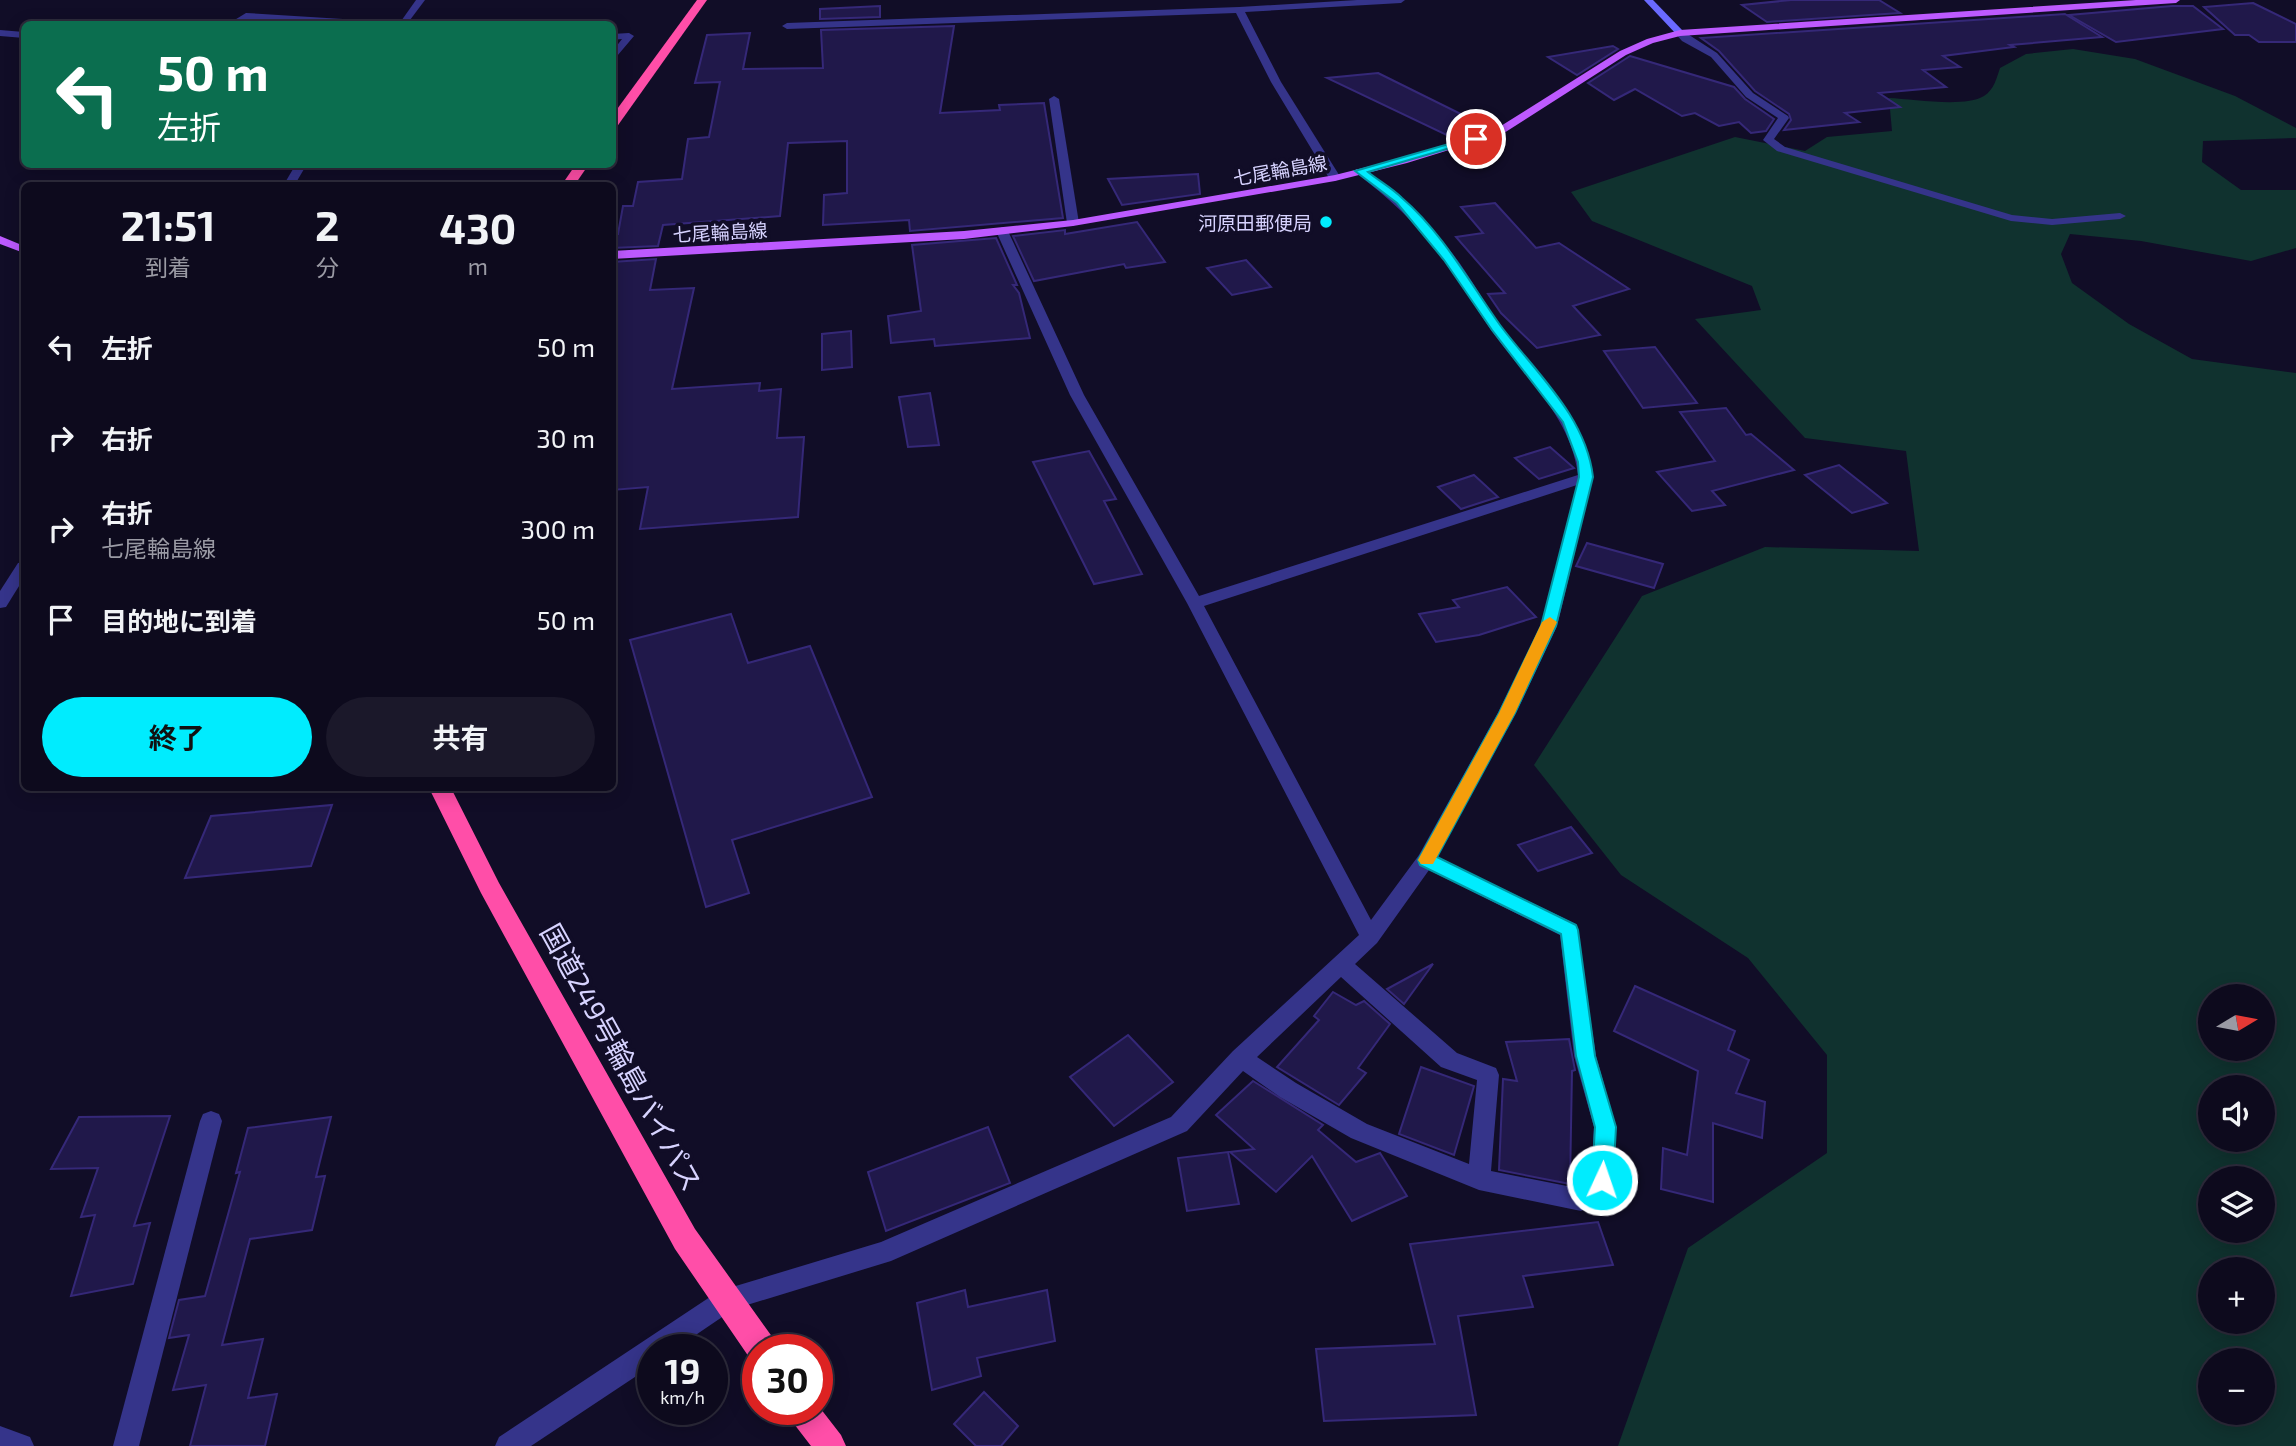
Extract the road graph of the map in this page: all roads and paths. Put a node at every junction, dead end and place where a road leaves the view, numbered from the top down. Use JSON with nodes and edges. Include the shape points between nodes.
{"nodes":[{"id":1,"x":421,"y":0,"type":"edge"},
{"id":2,"x":702,"y":0,"type":"edge"},
{"id":3,"x":1401,"y":0,"type":"edge"},
{"id":4,"x":1648,"y":0,"type":"edge"},
{"id":5,"x":2176,"y":0,"type":"edge"},
{"id":6,"x":2110,"y":2,"type":"edge"},
{"id":7,"x":1239,"y":10,"type":"junction"},
{"id":8,"x":238,"y":21,"type":"edge"},
{"id":9,"x":327,"y":21,"type":"edge"},
{"id":10,"x":405,"y":21,"type":"edge"},
{"id":11,"x":787,"y":26,"type":"dead end"},
{"id":12,"x":0,"y":33,"type":"edge"},
{"id":13,"x":1680,"y":33,"type":"junction"},
{"id":14,"x":21,"y":35,"type":"edge"},
{"id":15,"x":616,"y":37,"type":"edge"},
{"id":16,"x":616,"y":54,"type":"edge"},
{"id":17,"x":1054,"y":99,"type":"dead end"},
{"id":18,"x":616,"y":119,"type":"edge"},
{"id":19,"x":1360,"y":171,"type":"junction"},
{"id":20,"x":1335,"y":178,"type":"junction"},
{"id":21,"x":2120,"y":216,"type":"dead end"},
{"id":22,"x":1073,"y":223,"type":"junction"},
{"id":23,"x":1002,"y":231,"type":"junction"},
{"id":24,"x":0,"y":240,"type":"edge"},
{"id":25,"x":21,"y":249,"type":"edge"},
{"id":26,"x":616,"y":255,"type":"edge"},
{"id":27,"x":1586,"y":477,"type":"junction"},
{"id":28,"x":21,"y":572,"type":"edge"},
{"id":29,"x":0,"y":603,"type":"edge"},
{"id":30,"x":1195,"y":603,"type":"junction"},
{"id":31,"x":441,"y":791,"type":"edge"},
{"id":32,"x":1426,"y":860,"type":"junction"},
{"id":33,"x":1370,"y":937,"type":"junction"},
{"id":34,"x":1342,"y":965,"type":"junction"},
{"id":35,"x":1241,"y":1058,"type":"junction"},
{"id":36,"x":211,"y":1121,"type":"dead end"},
{"id":37,"x":1479,"y":1179,"type":"junction"},
{"id":38,"x":728,"y":1299,"type":"junction"},
{"id":39,"x":676,"y":1334,"type":"edge"},
{"id":40,"x":752,"y":1334,"type":"edge"},
{"id":41,"x":637,"y":1360,"type":"edge"},
{"id":42,"x":814,"y":1425,"type":"edge"},
{"id":43,"x":0,"y":1440,"type":"edge"},
{"id":44,"x":21,"y":1446,"type":"edge"},
{"id":45,"x":127,"y":1446,"type":"edge"},
{"id":46,"x":508,"y":1446,"type":"edge"},
{"id":47,"x":830,"y":1446,"type":"edge"}],
"edges":[{"from":1,"to":10,"type":"street"},
{"from":2,"to":18,"type":"highway"},
{"from":3,"to":7,"type":"street"},
{"from":4,"to":13,"type":"street"},
{"from":5,"to":6,"type":"main road","name":"七尾輪島線"},
{"from":6,"to":13,"type":"main road","name":"七尾輪島線"},
{"from":7,"to":11,"type":"street"},
{"from":7,"to":20,"type":"street","via":[[1276,82]]},
{"from":8,"to":9,"type":"street","via":[[246,16]]},
{"from":12,"to":14,"type":"street"},
{"from":13,"to":19,"type":"main road","name":"七尾輪島線","via":[[1623,53],[1500,131]]},
{"from":13,"to":21,"type":"street","via":[[1720,61],[1757,101],[1784,118],[1768,140],[1781,149],[2011,218],[2052,222]]},
{"from":15,"to":16,"type":"street","via":[[629,37]]},
{"from":17,"to":22,"type":"street"},
{"from":19,"to":20,"type":"main road","name":"七尾輪島線"},
{"from":19,"to":27,"type":"street","via":[[1400,201],[1448,257],[1569,422]]},
{"from":20,"to":22,"type":"main road","name":"七尾輪島線"},
{"from":22,"to":23,"type":"main road","name":"七尾輪島線"},
{"from":23,"to":26,"type":"main road","name":"七尾輪島線"},
{"from":23,"to":30,"type":"street","via":[[1077,395]]},
{"from":24,"to":25,"type":"main road"},
{"from":27,"to":30,"type":"street"},
{"from":27,"to":32,"type":"street","via":[[1549,626]]},
{"from":28,"to":29,"type":"street"},
{"from":30,"to":33,"type":"street"},
{"from":31,"to":38,"type":"highway","name":"国道249号輪島バイパス","via":[[489,887],[685,1239]]},
{"from":32,"to":33,"type":"street"},
{"from":32,"to":37,"type":"street","via":[[1569,930],[1585,1056],[1605,1127],[1602,1180],[1581,1200]]},
{"from":33,"to":34,"type":"street"},
{"from":34,"to":35,"type":"street"},
{"from":34,"to":37,"type":"street","via":[[1449,1060],[1488,1075]]},
{"from":35,"to":37,"type":"street","via":[[1359,1132]]},
{"from":35,"to":38,"type":"street","via":[[1179,1124],[883,1253]]},
{"from":36,"to":45,"type":"street"},
{"from":38,"to":39,"type":"street"},
{"from":38,"to":40,"type":"highway","name":"国道249号輪島バイパス"},
{"from":41,"to":46,"type":"street"},
{"from":42,"to":47,"type":"highway"},
{"from":43,"to":44,"type":"street"}]}
